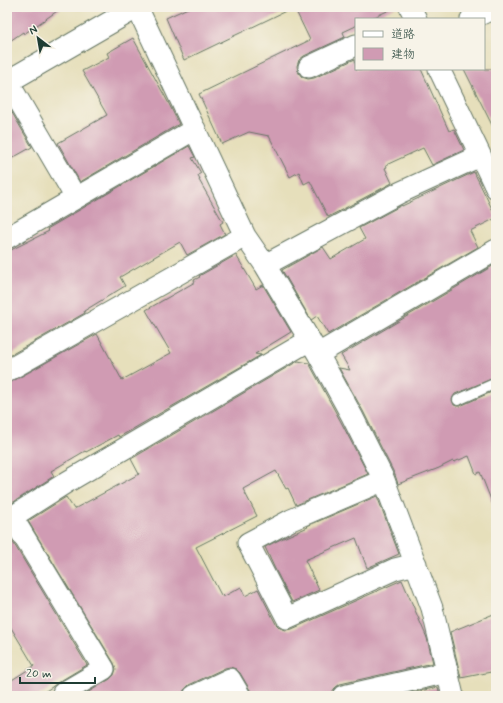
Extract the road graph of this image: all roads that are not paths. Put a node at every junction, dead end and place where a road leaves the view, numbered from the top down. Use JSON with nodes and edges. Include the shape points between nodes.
{"nodes":[{"id":1,"x":137,"y":7,"type":"edge"},
{"id":2,"x":496,"y":7,"type":"edge"},
{"id":3,"x":473,"y":18,"type":"edge"},
{"id":4,"x":355,"y":45,"type":"edge"},
{"id":5,"x":309,"y":67,"type":"dead end"},
{"id":6,"x":439,"y":70,"type":"edge"},
{"id":7,"x":8,"y":82,"type":"edge"},
{"id":8,"x":195,"y":129,"type":"junction"},
{"id":9,"x":480,"y":156,"type":"junction"},
{"id":10,"x":496,"y":188,"type":"edge"},
{"id":11,"x":76,"y":198,"type":"junction"},
{"id":12,"x":245,"y":236,"type":"junction"},
{"id":13,"x":7,"y":238,"type":"edge"},
{"id":14,"x":496,"y":250,"type":"edge"},
{"id":15,"x":265,"y":265,"type":"junction"},
{"id":16,"x":314,"y":347,"type":"junction"},
{"id":17,"x":7,"y":371,"type":"edge"},
{"id":18,"x":496,"y":383,"type":"edge"},
{"id":19,"x":458,"y":400,"type":"dead end"},
{"id":20,"x":384,"y":480,"type":"junction"},
{"id":21,"x":10,"y":519,"type":"edge"},
{"id":22,"x":416,"y":564,"type":"junction"},
{"id":23,"x":448,"y":672,"type":"junction"},
{"id":24,"x":63,"y":693,"type":"dead end"},
{"id":25,"x":194,"y":696,"type":"edge"},
{"id":26,"x":240,"y":696,"type":"edge"},
{"id":27,"x":343,"y":696,"type":"edge"},
{"id":28,"x":453,"y":696,"type":"edge"}],
"edges":[{"from":1,"to":7,"type":"street"},
{"from":1,"to":8,"type":"street"},
{"from":2,"to":3,"type":"street"},
{"from":4,"to":5,"type":"street"},
{"from":6,"to":9,"type":"street"},
{"from":7,"to":11,"type":"street"},
{"from":8,"to":11,"type":"street"},
{"from":8,"to":12,"type":"street"},
{"from":9,"to":10,"type":"street"},
{"from":9,"to":15,"type":"street","via":[[399,194]]},
{"from":11,"to":13,"type":"street"},
{"from":12,"to":15,"type":"street"},
{"from":12,"to":17,"type":"street"},
{"from":14,"to":16,"type":"street"},
{"from":15,"to":16,"type":"street"},
{"from":16,"to":20,"type":"street"},
{"from":16,"to":21,"type":"street","via":[[67,482]]},
{"from":18,"to":19,"type":"lane"},
{"from":20,"to":22,"type":"street"},
{"from":20,"to":22,"type":"street","via":[[291,520],[248,543],[287,618],[395,569]]},
{"from":21,"to":24,"type":"street","via":[[104,669]]},
{"from":22,"to":23,"type":"street","via":[[432,608]]},
{"from":23,"to":27,"type":"street"},
{"from":23,"to":28,"type":"street"},
{"from":25,"to":26,"type":"street","via":[[230,679]]}]}
